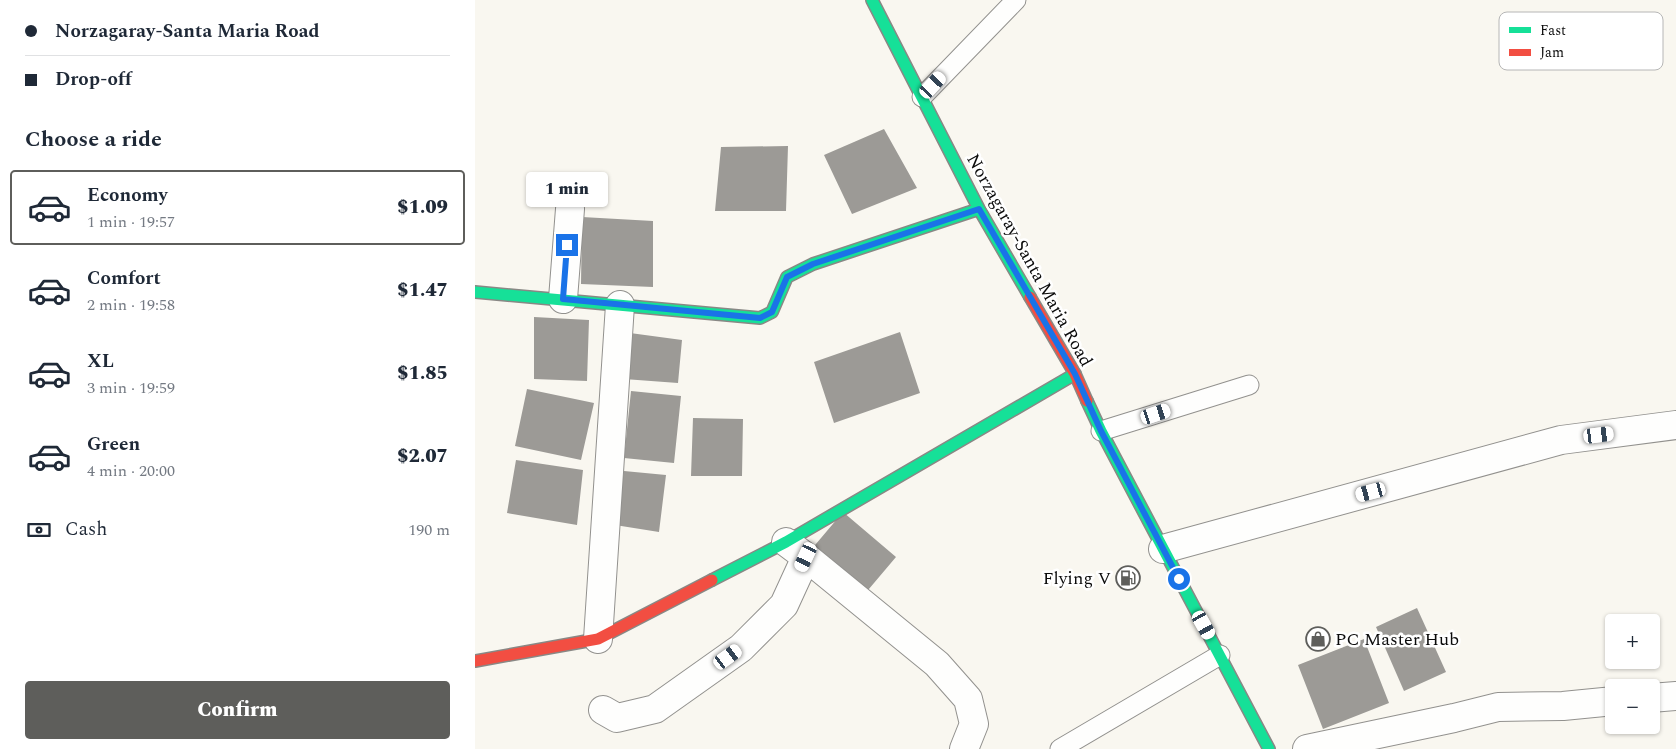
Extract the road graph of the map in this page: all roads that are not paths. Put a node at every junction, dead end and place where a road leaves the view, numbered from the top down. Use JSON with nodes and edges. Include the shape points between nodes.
{"nodes":[{"id":1,"x":872,"y":0,"type":"edge"},
{"id":2,"x":1016,"y":0,"type":"edge"},
{"id":3,"x":922,"y":97,"type":"junction"},
{"id":4,"x":570,"y":209,"type":"dead end"},
{"id":5,"x":979,"y":209,"type":"junction"},
{"id":6,"x":475,"y":292,"type":"edge"},
{"id":7,"x":563,"y":299,"type":"junction"},
{"id":8,"x":620,"y":305,"type":"junction"},
{"id":9,"x":1075,"y":374,"type":"junction"},
{"id":10,"x":1249,"y":385,"type":"dead end"},
{"id":11,"x":1676,"y":425,"type":"edge"},
{"id":12,"x":1101,"y":431,"type":"junction"},
{"id":13,"x":1163,"y":549,"type":"junction"},
{"id":14,"x":796,"y":550,"type":"junction"},
{"id":15,"x":598,"y":640,"type":"junction"},
{"id":16,"x":1221,"y":655,"type":"junction"},
{"id":17,"x":475,"y":660,"type":"edge"},
{"id":18,"x":1676,"y":696,"type":"edge"},
{"id":19,"x":1660,"y":697,"type":"edge"},
{"id":20,"x":1605,"y":703,"type":"edge"},
{"id":21,"x":603,"y":710,"type":"dead end"},
{"id":22,"x":964,"y":749,"type":"edge"},
{"id":23,"x":1060,"y":749,"type":"edge"},
{"id":24,"x":1269,"y":749,"type":"edge"},
{"id":25,"x":1307,"y":749,"type":"edge"}],
"edges":[{"from":1,"to":3,"type":"street","name":"Norzagaray-Santa Maria Road"},
{"from":2,"to":3,"type":"lane"},
{"from":3,"to":5,"type":"street","name":"Norzagaray-Santa Maria Road"},
{"from":4,"to":7,"type":"street"},
{"from":5,"to":8,"type":"street","via":[[813,264],[787,277],[772,312],[760,318]]},
{"from":5,"to":9,"type":"street","name":"Norzagaray-Santa Maria Road"},
{"from":6,"to":7,"type":"street"},
{"from":7,"to":8,"type":"street"},
{"from":8,"to":15,"type":"street"},
{"from":9,"to":12,"type":"street","name":"Norzagaray-Santa Maria Road"},
{"from":9,"to":14,"type":"street"},
{"from":10,"to":12,"type":"lane"},
{"from":11,"to":13,"type":"street","via":[[1561,440]]},
{"from":12,"to":13,"type":"street","name":"Norzagaray-Santa Maria Road"},
{"from":13,"to":16,"type":"street","name":"Norzagaray-Santa Maria Road"},
{"from":14,"to":15,"type":"street"},
{"from":14,"to":21,"type":"street","via":[[784,605],[741,648],[655,709],[617,718]]},
{"from":14,"to":22,"type":"street","via":[[937,664],[968,699],[974,724]]},
{"from":15,"to":17,"type":"street"},
{"from":16,"to":23,"type":"lane"},
{"from":16,"to":24,"type":"street","name":"Norzagaray-Santa Maria Road"},
{"from":18,"to":19,"type":"street"},
{"from":20,"to":25,"type":"street","via":[[1498,707]]}]}
